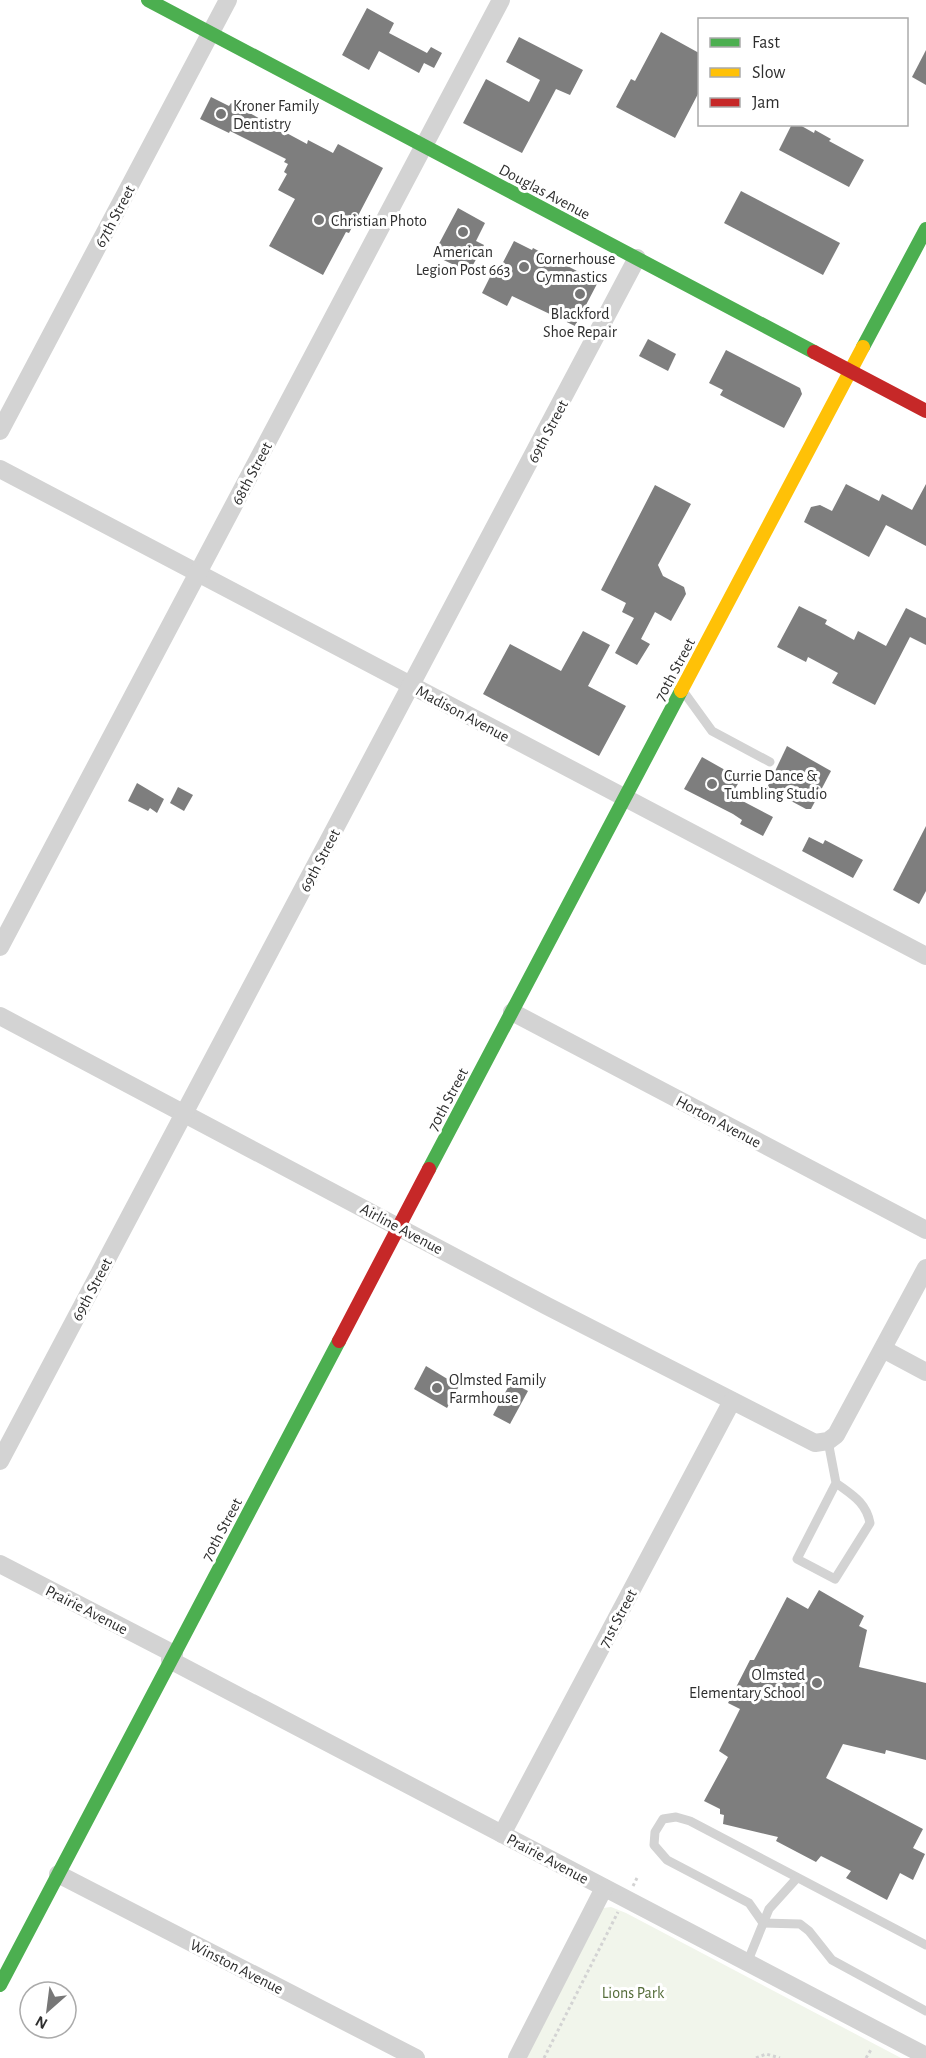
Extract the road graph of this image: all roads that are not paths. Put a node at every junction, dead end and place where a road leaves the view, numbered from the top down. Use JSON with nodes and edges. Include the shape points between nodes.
{"nodes":[{"id":1,"x":148,"y":0,"type":"edge"},
{"id":2,"x":228,"y":0,"type":"edge"},
{"id":3,"x":501,"y":0,"type":"edge"},
{"id":4,"x":211,"y":33,"type":"junction"},
{"id":5,"x":424,"y":146,"type":"junction"},
{"id":6,"x":926,"y":229,"type":"edge"},
{"id":7,"x":638,"y":258,"type":"junction"},
{"id":8,"x":850,"y":370,"type":"junction"},
{"id":9,"x":926,"y":411,"type":"edge"},
{"id":10,"x":0,"y":431,"type":"edge"},
{"id":11,"x":0,"y":469,"type":"edge"},
{"id":12,"x":198,"y":573,"type":"junction"},
{"id":13,"x":411,"y":685,"type":"junction"},
{"id":14,"x":682,"y":689,"type":"junction"},
{"id":15,"x":770,"y":762,"type":"dead end"},
{"id":16,"x":624,"y":798,"type":"junction"},
{"id":17,"x":0,"y":946,"type":"edge"},
{"id":18,"x":926,"y":956,"type":"edge"},
{"id":19,"x":512,"y":1012,"type":"junction"},
{"id":20,"x":0,"y":1016,"type":"edge"},
{"id":21,"x":184,"y":1113,"type":"junction"},
{"id":22,"x":399,"y":1226,"type":"junction"},
{"id":23,"x":926,"y":1230,"type":"edge"},
{"id":24,"x":926,"y":1268,"type":"edge"},
{"id":25,"x":883,"y":1350,"type":"junction"},
{"id":26,"x":926,"y":1372,"type":"edge"},
{"id":27,"x":732,"y":1401,"type":"junction"},
{"id":28,"x":828,"y":1441,"type":"junction"},
{"id":29,"x":0,"y":1461,"type":"edge"},
{"id":30,"x":836,"y":1483,"type":"junction"},
{"id":31,"x":0,"y":1564,"type":"edge"},
{"id":32,"x":172,"y":1657,"type":"junction"},
{"id":33,"x":502,"y":1834,"type":"junction"},
{"id":34,"x":58,"y":1874,"type":"junction"},
{"id":35,"x":797,"y":1878,"type":"junction"},
{"id":36,"x":604,"y":1888,"type":"junction"},
{"id":37,"x":763,"y":1923,"type":"junction"},
{"id":38,"x":926,"y":1945,"type":"edge"},
{"id":39,"x":747,"y":1963,"type":"junction"},
{"id":40,"x":0,"y":1985,"type":"edge"},
{"id":41,"x":926,"y":2011,"type":"edge"},
{"id":42,"x":926,"y":2056,"type":"edge"},
{"id":43,"x":416,"y":2058,"type":"edge"},
{"id":44,"x":517,"y":2058,"type":"edge"}],
"edges":[{"from":1,"to":4,"type":"main road","name":"Douglas Avenue"},
{"from":2,"to":4,"type":"street","name":"67th Street"},
{"from":3,"to":5,"type":"street","name":"68th Street"},
{"from":4,"to":5,"type":"main road","name":"Douglas Avenue"},
{"from":4,"to":10,"type":"street","name":"67th Street"},
{"from":5,"to":7,"type":"main road","name":"Douglas Avenue"},
{"from":5,"to":12,"type":"street","name":"68th Street"},
{"from":6,"to":8,"type":"main road","name":"70th Street"},
{"from":7,"to":8,"type":"main road","name":"Douglas Avenue"},
{"from":7,"to":13,"type":"street","name":"69th Street"},
{"from":8,"to":9,"type":"main road","name":"Douglas Avenue"},
{"from":8,"to":14,"type":"main road","name":"70th Street"},
{"from":11,"to":12,"type":"street","name":"Madison Avenue"},
{"from":12,"to":13,"type":"street","name":"Madison Avenue"},
{"from":12,"to":17,"type":"street","name":"68th Street"},
{"from":13,"to":16,"type":"street","name":"Madison Avenue"},
{"from":13,"to":21,"type":"street","name":"69th Street"},
{"from":14,"to":15,"type":"lane","via":[[712,730]]},
{"from":14,"to":16,"type":"main road","name":"70th Street"},
{"from":16,"to":18,"type":"street","name":"Madison Avenue"},
{"from":16,"to":19,"type":"main road","name":"70th Street"},
{"from":19,"to":22,"type":"main road","name":"70th Street"},
{"from":19,"to":23,"type":"street","name":"Horton Avenue"},
{"from":20,"to":21,"type":"street","name":"Airline Avenue"},
{"from":21,"to":22,"type":"street","name":"Airline Avenue"},
{"from":21,"to":29,"type":"street","name":"69th Street"},
{"from":22,"to":27,"type":"street","name":"Airline Avenue"},
{"from":22,"to":32,"type":"main road","name":"70th Street"},
{"from":24,"to":25,"type":"street"},
{"from":25,"to":26,"type":"street"},
{"from":25,"to":28,"type":"street","via":[[836,1435]]},
{"from":27,"to":28,"type":"street","name":"Airline Avenue","via":[[804,1440]]},
{"from":27,"to":33,"type":"street","name":"71st Street"},
{"from":28,"to":30,"type":"lane"},
{"from":30,"to":30,"type":"lane","via":[[797,1559],[835,1579],[870,1523],[862,1502]]},
{"from":31,"to":32,"type":"street","name":"Prairie Avenue"},
{"from":32,"to":33,"type":"street","name":"Prairie Avenue"},
{"from":32,"to":34,"type":"main road","name":"70th Street"},
{"from":33,"to":36,"type":"street","name":"Prairie Avenue"},
{"from":34,"to":40,"type":"main road","name":"70th Street"},
{"from":34,"to":43,"type":"street","name":"Winston Avenue"},
{"from":35,"to":37,"type":"lane","via":[[769,1909]]},
{"from":35,"to":37,"type":"lane","via":[[690,1821],[663,1819],[655,1832],[654,1845],[667,1860],[749,1903]]},
{"from":35,"to":38,"type":"lane"},
{"from":36,"to":39,"type":"street","name":"Prairie Avenue"},
{"from":36,"to":44,"type":"street"},
{"from":37,"to":39,"type":"lane"},
{"from":37,"to":41,"type":"lane","via":[[800,1924],[832,1960]]},
{"from":39,"to":42,"type":"street","name":"Prairie Avenue"}]}
